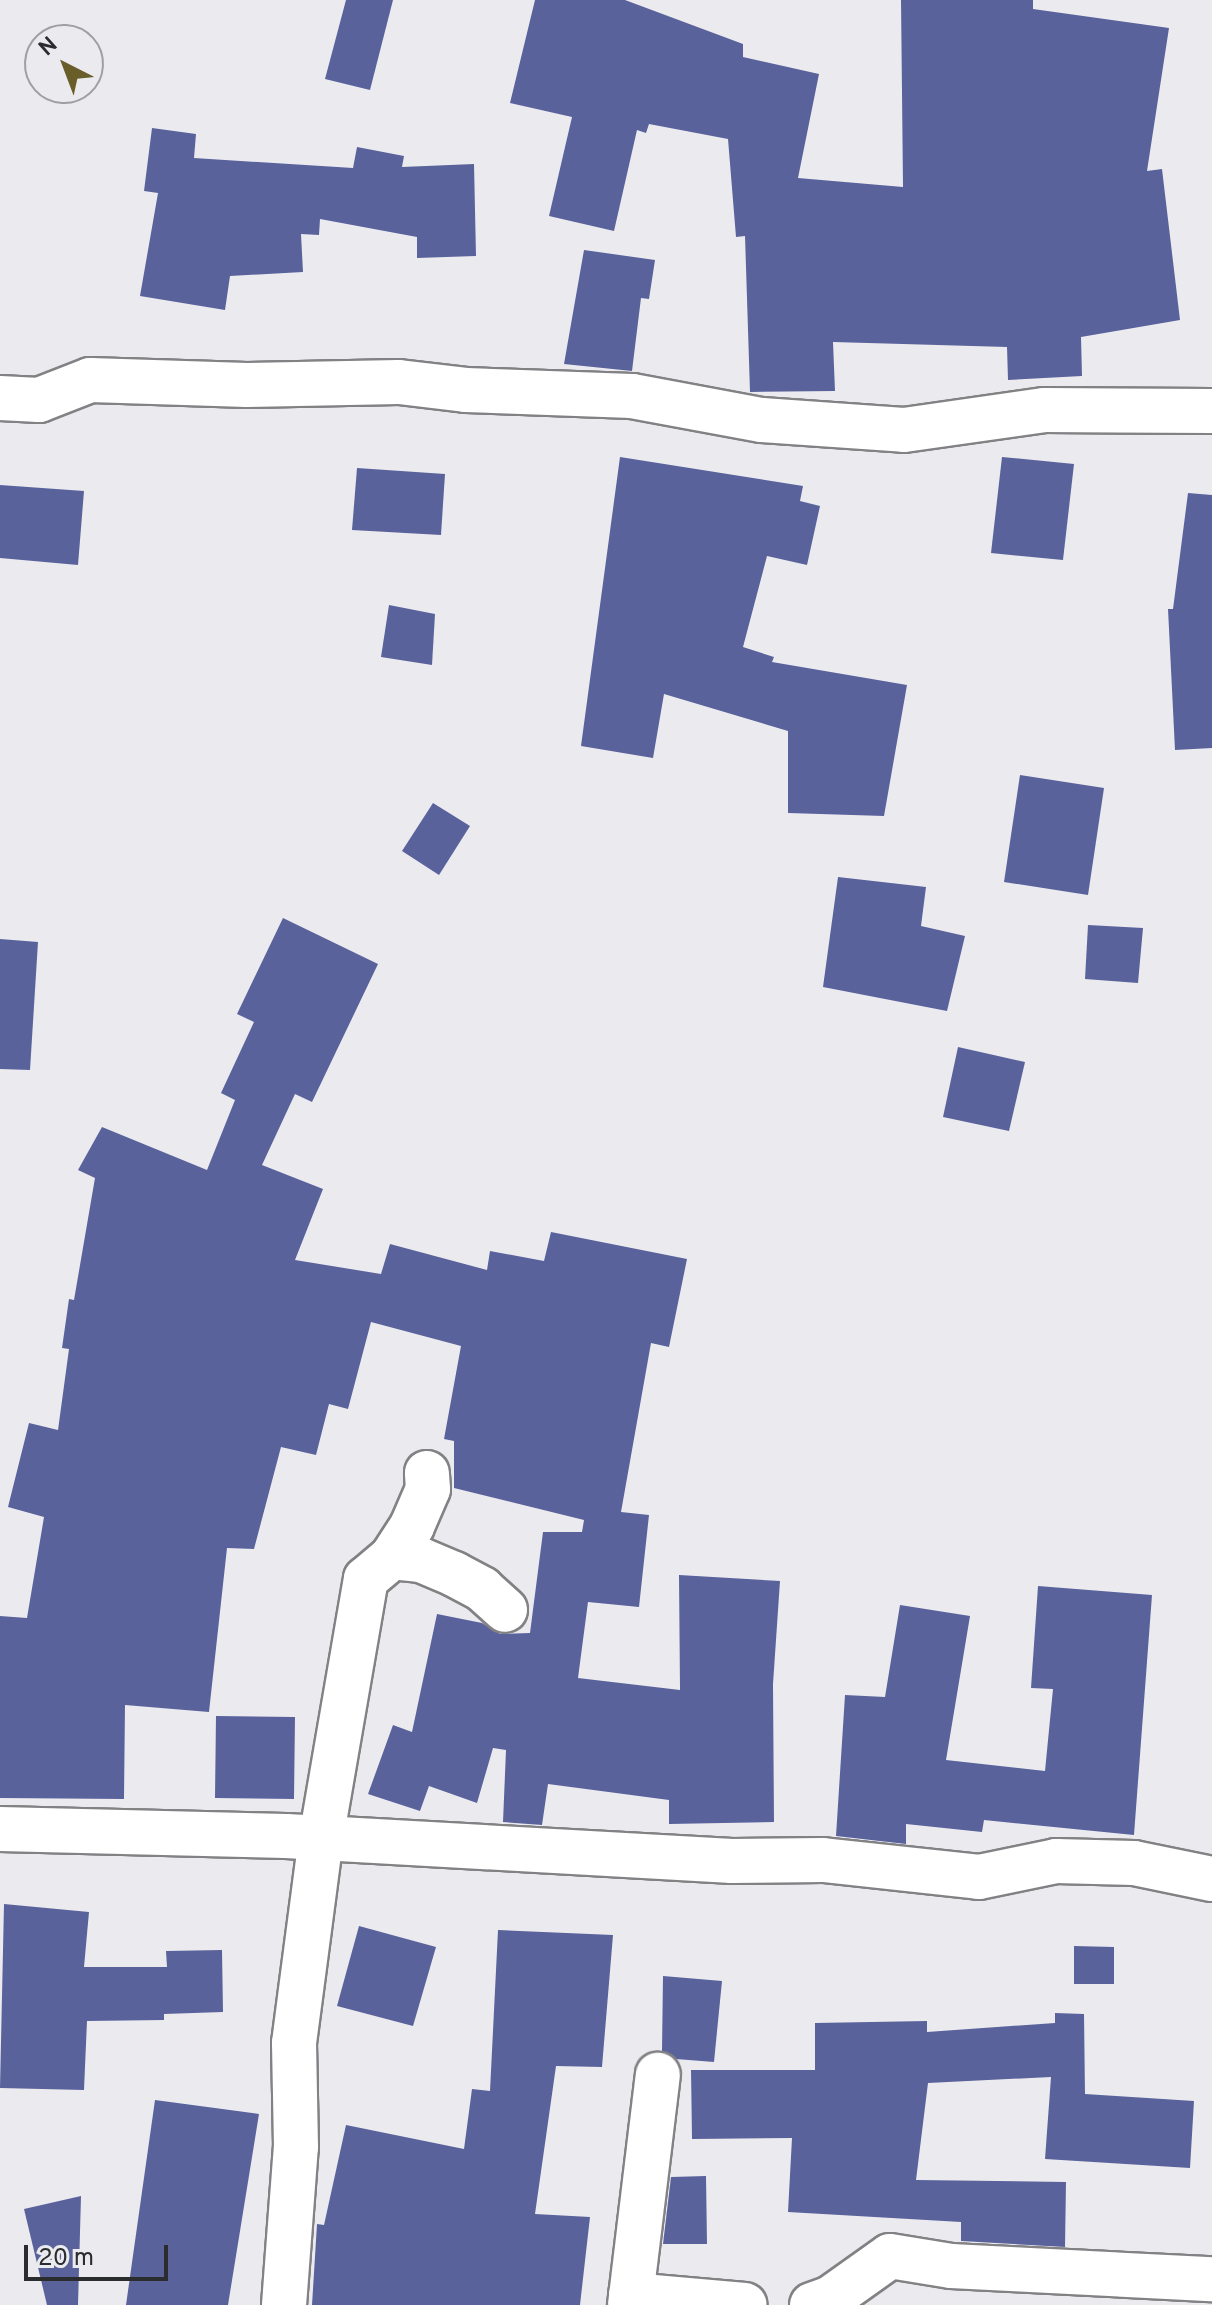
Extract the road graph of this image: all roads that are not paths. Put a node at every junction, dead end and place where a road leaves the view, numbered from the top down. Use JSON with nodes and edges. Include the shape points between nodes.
{"nodes":[{"id":1,"x":0,"y":398,"type":"edge"},
{"id":2,"x":1212,"y":411,"type":"edge"},
{"id":3,"x":427,"y":1473,"type":"dead end"},
{"id":4,"x":392,"y":1557,"type":"junction"},
{"id":5,"x":505,"y":1610,"type":"dead end"},
{"id":6,"x":0,"y":1829,"type":"edge"},
{"id":7,"x":321,"y":1839,"type":"junction"},
{"id":8,"x":1212,"y":1879,"type":"edge"},
{"id":9,"x":658,"y":2075,"type":"dead end"},
{"id":10,"x":1212,"y":2279,"type":"edge"},
{"id":11,"x":630,"y":2300,"type":"edge"},
{"id":12,"x":284,"y":2305,"type":"edge"},
{"id":13,"x":745,"y":2305,"type":"edge"},
{"id":14,"x":812,"y":2305,"type":"edge"}],
"edges":[{"from":1,"to":2,"type":"street","via":[[39,400],[90,380],[399,382],[632,396],[762,420],[904,430],[1044,410]]},
{"from":3,"to":4,"type":"street","via":[[428,1489]]},
{"from":4,"to":5,"type":"street","via":[[421,1560],[454,1574]]},
{"from":4,"to":7,"type":"street","via":[[366,1579]]},
{"from":6,"to":7,"type":"street"},
{"from":7,"to":8,"type":"street","via":[[732,1861],[823,1860],[979,1877],[1056,1861],[1134,1863]]},
{"from":7,"to":12,"type":"street","via":[[294,2043],[296,2147]]},
{"from":9,"to":11,"type":"street"},
{"from":10,"to":14,"type":"street","via":[[951,2266],[890,2256]]},
{"from":11,"to":13,"type":"street"}]}
